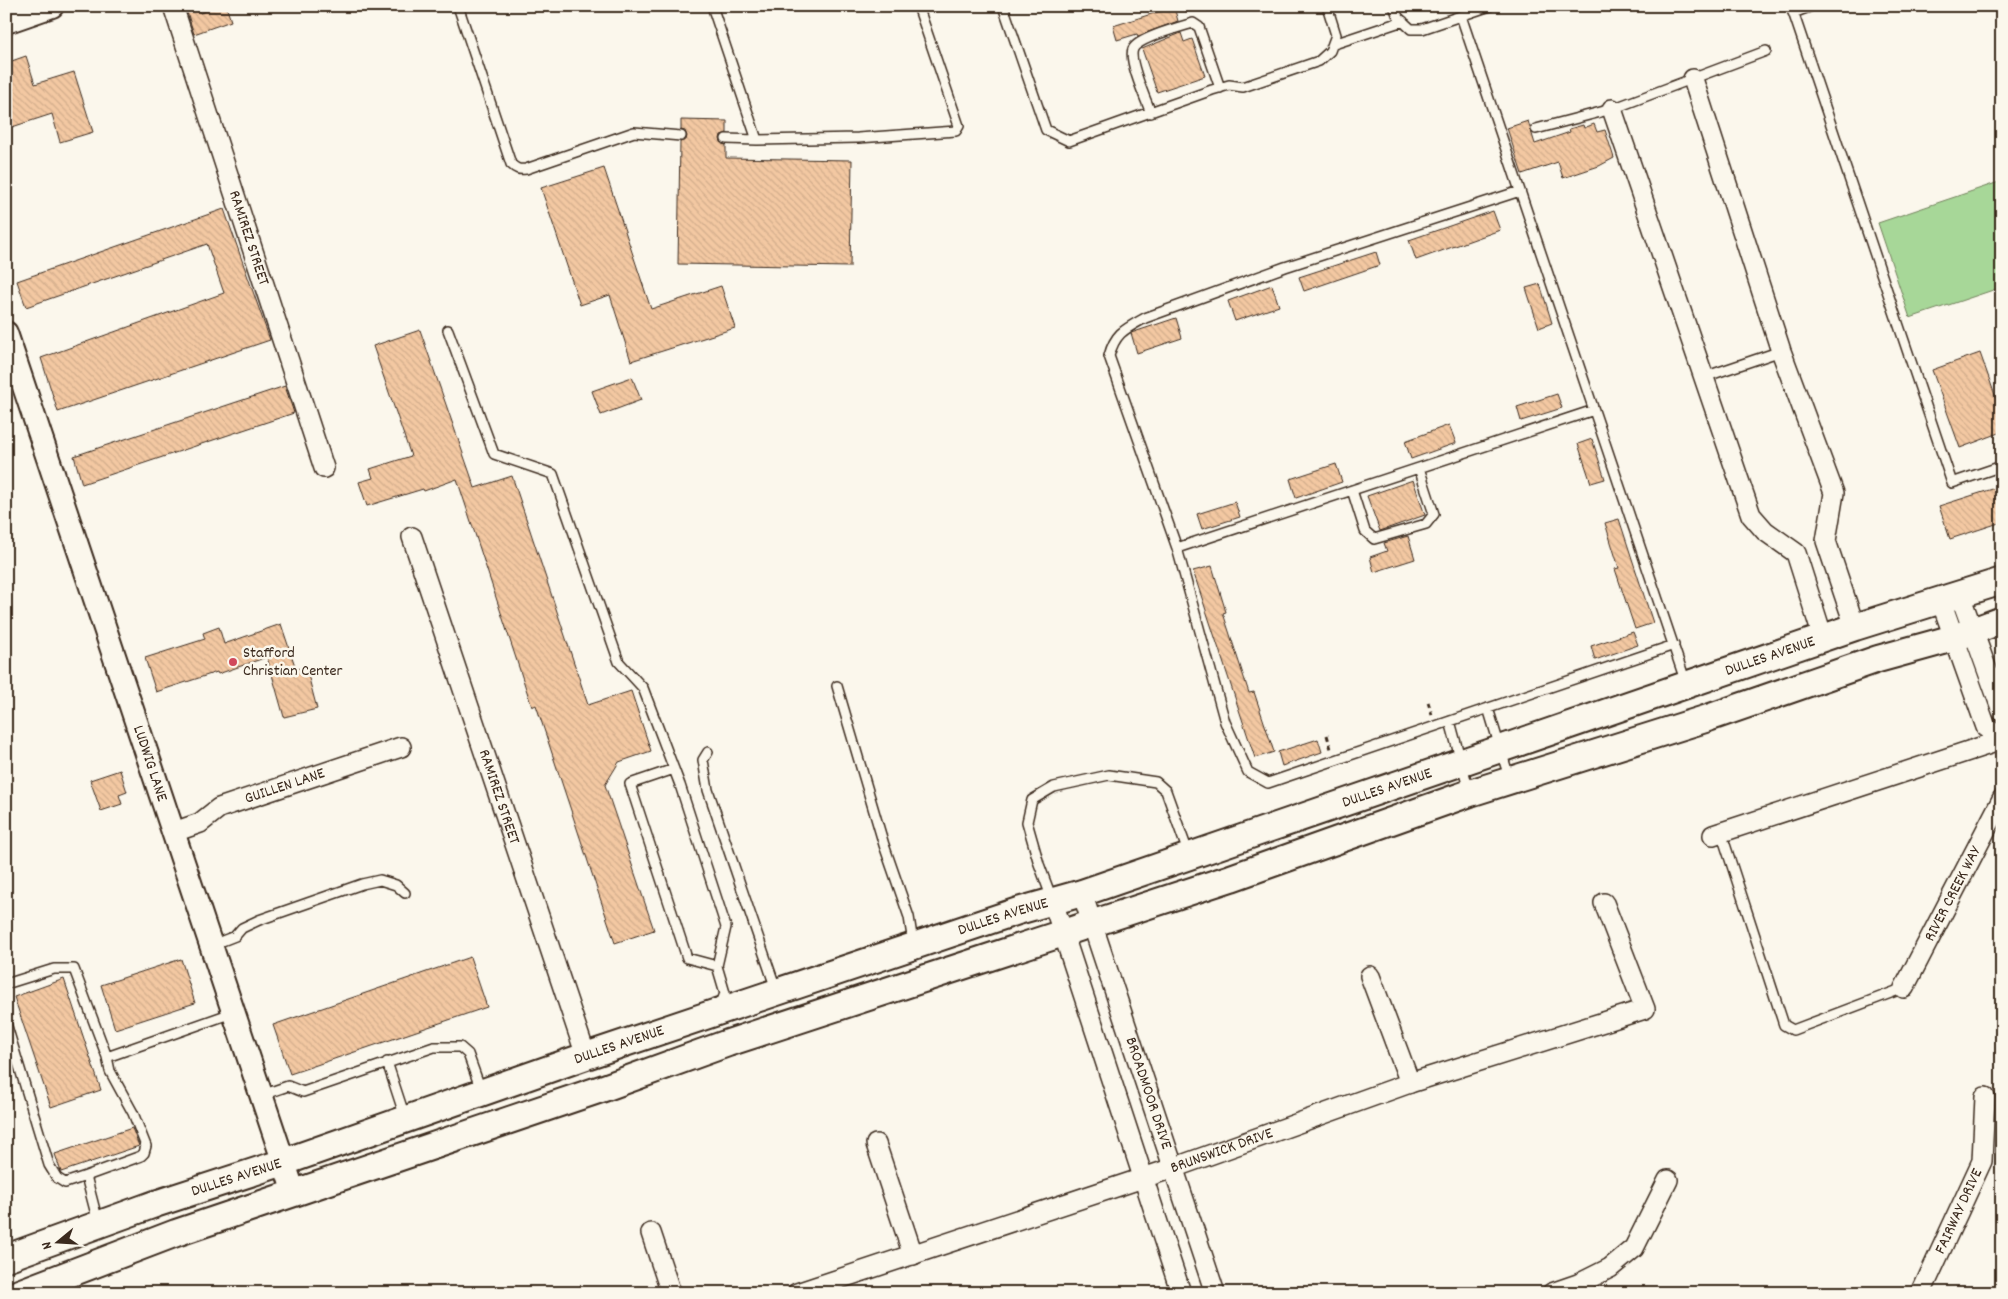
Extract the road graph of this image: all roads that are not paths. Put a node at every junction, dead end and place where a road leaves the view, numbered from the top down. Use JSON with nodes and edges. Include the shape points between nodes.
{"nodes":[{"id":1,"x":52,"y":6,"type":"edge"},
{"id":2,"x":173,"y":6,"type":"edge"},
{"id":3,"x":458,"y":6,"type":"edge"},
{"id":4,"x":712,"y":6,"type":"edge"},
{"id":5,"x":918,"y":6,"type":"edge"},
{"id":6,"x":1003,"y":6,"type":"edge"},
{"id":7,"x":1327,"y":6,"type":"edge"},
{"id":8,"x":1394,"y":6,"type":"edge"},
{"id":9,"x":1490,"y":6,"type":"edge"},
{"id":10,"x":1812,"y":6,"type":"edge"},
{"id":11,"x":2000,"y":6,"type":"edge"},
{"id":12,"x":1792,"y":9,"type":"edge"},
{"id":13,"x":2002,"y":11,"type":"edge"},
{"id":14,"x":1461,"y":16,"type":"junction"},
{"id":15,"x":1403,"y":21,"type":"junction"},
{"id":16,"x":6,"y":22,"type":"edge"},
{"id":17,"x":1334,"y":44,"type":"junction"},
{"id":18,"x":1766,"y":51,"type":"dead end"},
{"id":19,"x":1693,"y":79,"type":"junction"},
{"id":20,"x":1220,"y":88,"type":"junction"},
{"id":21,"x":1612,"y":109,"type":"junction"},
{"id":22,"x":1151,"y":113,"type":"junction"},
{"id":23,"x":1536,"y":129,"type":"dead end"},
{"id":24,"x":680,"y":136,"type":"dead end"},
{"id":25,"x":726,"y":139,"type":"dead end"},
{"id":26,"x":757,"y":140,"type":"junction"},
{"id":27,"x":1520,"y":192,"type":"junction"},
{"id":28,"x":448,"y":330,"type":"dead end"},
{"id":29,"x":6,"y":333,"type":"edge"},
{"id":30,"x":1781,"y":352,"type":"junction"},
{"id":31,"x":1704,"y":377,"type":"junction"},
{"id":32,"x":1594,"y":410,"type":"junction"},
{"id":33,"x":2002,"y":466,"type":"edge"},
{"id":34,"x":324,"y":468,"type":"dead end"},
{"id":35,"x":1419,"y":468,"type":"junction"},
{"id":36,"x":1352,"y":490,"type":"junction"},
{"id":37,"x":412,"y":537,"type":"dead end"},
{"id":38,"x":1826,"y":541,"type":"junction"},
{"id":39,"x":1177,"y":548,"type":"junction"},
{"id":40,"x":1796,"y":553,"type":"junction"},
{"id":41,"x":2002,"y":581,"type":"edge"},
{"id":42,"x":1950,"y":598,"type":"junction"},
{"id":43,"x":2002,"y":620,"type":"edge"},
{"id":44,"x":1855,"y":627,"type":"junction"},
{"id":45,"x":1963,"y":634,"type":"junction"},
{"id":46,"x":1823,"y":638,"type":"junction"},
{"id":47,"x":1674,"y":645,"type":"junction"},
{"id":48,"x":1686,"y":685,"type":"junction"},
{"id":49,"x":837,"y":686,"type":"dead end"},
{"id":50,"x":1488,"y":708,"type":"junction"},
{"id":51,"x":2002,"y":711,"type":"edge"},
{"id":52,"x":1450,"y":721,"type":"junction"},
{"id":53,"x":2002,"y":740,"type":"edge"},
{"id":54,"x":401,"y":747,"type":"dead end"},
{"id":55,"x":1500,"y":749,"type":"junction"},
{"id":56,"x":708,"y":752,"type":"dead end"},
{"id":57,"x":1461,"y":762,"type":"junction"},
{"id":58,"x":674,"y":769,"type":"junction"},
{"id":59,"x":1510,"y":781,"type":"junction"},
{"id":60,"x":1470,"y":793,"type":"junction"},
{"id":61,"x":2002,"y":798,"type":"edge"},
{"id":62,"x":174,"y":832,"type":"junction"},
{"id":63,"x":1717,"y":834,"type":"joint"},
{"id":64,"x":1189,"y":856,"type":"junction"},
{"id":65,"x":405,"y":893,"type":"dead end"},
{"id":66,"x":1082,"y":894,"type":"junction"},
{"id":67,"x":1053,"y":902,"type":"junction"},
{"id":68,"x":1604,"y":904,"type":"dead end"},
{"id":69,"x":1093,"y":922,"type":"junction"},
{"id":70,"x":1063,"y":933,"type":"junction"},
{"id":71,"x":212,"y":946,"type":"junction"},
{"id":72,"x":913,"y":946,"type":"junction"},
{"id":73,"x":717,"y":966,"type":"junction"},
{"id":74,"x":1370,"y":976,"type":"dead end"},
{"id":75,"x":6,"y":984,"type":"edge"},
{"id":76,"x":1904,"y":988,"type":"joint"},
{"id":77,"x":777,"y":992,"type":"junction"},
{"id":78,"x":235,"y":1012,"type":"junction"},
{"id":79,"x":718,"y":1012,"type":"junction"},
{"id":80,"x":6,"y":1023,"type":"edge"},
{"id":81,"x":728,"y":1043,"type":"junction"},
{"id":82,"x":586,"y":1056,"type":"junction"},
{"id":83,"x":107,"y":1057,"type":"junction"},
{"id":84,"x":387,"y":1062,"type":"junction"},
{"id":85,"x":1410,"y":1083,"type":"junction"},
{"id":86,"x":482,"y":1093,"type":"junction"},
{"id":87,"x":262,"y":1094,"type":"junction"},
{"id":88,"x":1985,"y":1097,"type":"dead end"},
{"id":89,"x":406,"y":1119,"type":"junction"},
{"id":90,"x":876,"y":1144,"type":"dead end"},
{"id":91,"x":284,"y":1162,"type":"junction"},
{"id":92,"x":1173,"y":1168,"type":"junction"},
{"id":93,"x":86,"y":1176,"type":"junction"},
{"id":94,"x":1143,"y":1178,"type":"junction"},
{"id":95,"x":1668,"y":1180,"type":"dead end"},
{"id":96,"x":294,"y":1193,"type":"junction"},
{"id":97,"x":99,"y":1224,"type":"junction"},
{"id":98,"x":652,"y":1233,"type":"dead end"},
{"id":99,"x":913,"y":1255,"type":"junction"},
{"id":100,"x":6,"y":1258,"type":"edge"},
{"id":101,"x":19,"y":1293,"type":"edge"},
{"id":102,"x":671,"y":1293,"type":"edge"},
{"id":103,"x":797,"y":1293,"type":"edge"},
{"id":104,"x":1181,"y":1293,"type":"edge"},
{"id":105,"x":1215,"y":1293,"type":"edge"},
{"id":106,"x":1552,"y":1293,"type":"edge"},
{"id":107,"x":1921,"y":1293,"type":"edge"}],
"edges":[{"from":1,"to":16,"type":"street"},
{"from":2,"to":34,"type":"street","name":"RAMIREZ STREET"},
{"from":3,"to":24,"type":"lane","via":[[515,168],[526,169],[634,132]]},
{"from":4,"to":26,"type":"lane"},
{"from":5,"to":26,"type":"lane","via":[[958,126],[956,131],[858,138]]},
{"from":6,"to":22,"type":"lane","via":[[1046,130],[1070,141]]},
{"from":7,"to":17,"type":"lane","via":[[1336,35]]},
{"from":8,"to":15,"type":"lane"},
{"from":9,"to":14,"type":"lane"},
{"from":10,"to":12,"type":"lane"},
{"from":11,"to":13,"type":"lane"},
{"from":12,"to":33,"type":"lane","via":[[1952,483]]},
{"from":14,"to":15,"type":"lane","via":[[1422,29],[1411,29]]},
{"from":14,"to":27,"type":"lane"},
{"from":15,"to":17,"type":"lane"},
{"from":17,"to":20,"type":"lane","via":[[1319,61],[1244,87],[1229,85]]},
{"from":18,"to":19,"type":"lane"},
{"from":19,"to":21,"type":"lane"},
{"from":19,"to":30,"type":"street"},
{"from":20,"to":22,"type":"lane"},
{"from":20,"to":22,"type":"lane","via":[[1199,27],[1193,23],[1139,42],[1132,50],[1132,61]]},
{"from":21,"to":23,"type":"lane"},
{"from":21,"to":31,"type":"street"},
{"from":25,"to":26,"type":"lane"},
{"from":27,"to":32,"type":"lane"},
{"from":27,"to":39,"type":"lane","via":[[1285,267],[1145,318],[1124,329],[1112,343],[1109,356]]},
{"from":28,"to":58,"type":"lane","via":[[494,454],[553,474],[619,662],[643,688]]},
{"from":29,"to":62,"type":"street","name":"LUDWIG LANE"},
{"from":30,"to":31,"type":"lane"},
{"from":30,"to":38,"type":"street","via":[[1834,494]]},
{"from":31,"to":40,"type":"street","via":[[1751,514],[1765,531]]},
{"from":32,"to":35,"type":"lane"},
{"from":32,"to":47,"type":"lane"},
{"from":35,"to":36,"type":"lane"},
{"from":35,"to":36,"type":"lane","via":[[1434,514],[1426,524],[1374,539],[1365,531]]},
{"from":36,"to":39,"type":"lane"},
{"from":37,"to":82,"type":"street","name":"RAMIREZ STREET"},
{"from":38,"to":40,"type":"street"},
{"from":38,"to":44,"type":"street"},
{"from":39,"to":52,"type":"lane","via":[[1225,722],[1248,772],[1268,783]]},
{"from":40,"to":46,"type":"street"},
{"from":41,"to":42,"type":"main road","name":"DULLES AVENUE"},
{"from":42,"to":44,"type":"main road","name":"DULLES AVENUE"},
{"from":42,"to":45,"type":"street"},
{"from":43,"to":45,"type":"main road","name":"DULLES AVENUE"},
{"from":44,"to":46,"type":"main road","name":"DULLES AVENUE"},
{"from":45,"to":51,"type":"street"},
{"from":45,"to":53,"type":"street","via":[[1986,727]]},
{"from":45,"to":59,"type":"main road","name":"DULLES AVENUE","via":[[1878,658],[1705,719]]},
{"from":46,"to":48,"type":"main road","name":"DULLES AVENUE"},
{"from":47,"to":48,"type":"lane"},
{"from":47,"to":50,"type":"lane"},
{"from":48,"to":55,"type":"main road","name":"DULLES AVENUE"},
{"from":49,"to":72,"type":"lane","via":[[909,917]]},
{"from":50,"to":52,"type":"lane"},
{"from":50,"to":55,"type":"lane"},
{"from":52,"to":57,"type":"lane"},
{"from":53,"to":63,"type":"street"},
{"from":54,"to":62,"type":"street","name":"GUILLEN LANE","via":[[219,808],[200,823]]},
{"from":55,"to":57,"type":"main road","name":"DULLES AVENUE"},
{"from":55,"to":59,"type":"lane"},
{"from":56,"to":77,"type":"lane","via":[[703,760],[708,790]]},
{"from":57,"to":60,"type":"lane"},
{"from":57,"to":64,"type":"main road","name":"DULLES AVENUE"},
{"from":58,"to":73,"type":"lane","via":[[726,927]]},
{"from":58,"to":73,"type":"lane","via":[[630,784],[688,958]]},
{"from":59,"to":60,"type":"main road","name":"DULLES AVENUE"},
{"from":60,"to":69,"type":"main road","name":"DULLES AVENUE","via":[[1231,878]]},
{"from":61,"to":76,"type":"street","name":"RIVER CREEK WAY"},
{"from":62,"to":71,"type":"street","name":"LUDWIG LANE"},
{"from":63,"to":76,"type":"lane","via":[[1784,1025],[1793,1030]]},
{"from":64,"to":66,"type":"main road","name":"DULLES AVENUE"},
{"from":64,"to":67,"type":"lane","via":[[1166,791],[1156,782],[1109,775],[1054,787],[1032,800],[1027,822],[1038,864]]},
{"from":65,"to":71,"type":"lane","via":[[396,885],[380,880],[362,884],[259,920]]},
{"from":66,"to":67,"type":"main road","name":"DULLES AVENUE"},
{"from":66,"to":69,"type":"street","name":"BROADMOOR DRIVE"},
{"from":67,"to":70,"type":"street","name":"BROADMOOR DRIVE"},
{"from":67,"to":72,"type":"main road","name":"DULLES AVENUE"},
{"from":68,"to":85,"type":"street","name":"BRUNSWICK DRIVE","via":[[1645,1008]]},
{"from":69,"to":70,"type":"main road","name":"DULLES AVENUE"},
{"from":69,"to":92,"type":"street","name":"BROADMOOR DRIVE"},
{"from":70,"to":81,"type":"main road","name":"DULLES AVENUE"},
{"from":70,"to":94,"type":"street","name":"BROADMOOR DRIVE"},
{"from":71,"to":78,"type":"street","name":"LUDWIG LANE"},
{"from":72,"to":77,"type":"main road","name":"DULLES AVENUE"},
{"from":73,"to":79,"type":"lane","via":[[724,993]]},
{"from":74,"to":85,"type":"street"},
{"from":75,"to":83,"type":"lane","via":[[54,969],[74,969]]},
{"from":77,"to":79,"type":"main road","name":"DULLES AVENUE"},
{"from":78,"to":83,"type":"lane"},
{"from":78,"to":87,"type":"street","name":"LUDWIG LANE"},
{"from":79,"to":81,"type":"main road"},
{"from":79,"to":82,"type":"main road","name":"DULLES AVENUE"},
{"from":80,"to":93,"type":"lane","via":[[49,1165],[64,1183]]},
{"from":81,"to":96,"type":"main road","name":"DULLES AVENUE"},
{"from":82,"to":86,"type":"main road","name":"DULLES AVENUE"},
{"from":83,"to":93,"type":"lane","via":[[110,1071],[134,1113],[146,1146],[141,1156]]},
{"from":84,"to":86,"type":"lane","via":[[434,1046],[460,1047],[468,1054]]},
{"from":84,"to":87,"type":"lane","via":[[303,1092],[288,1086]]},
{"from":84,"to":89,"type":"lane"},
{"from":85,"to":92,"type":"street","name":"BRUNSWICK DRIVE"},
{"from":86,"to":89,"type":"main road","name":"DULLES AVENUE"},
{"from":87,"to":91,"type":"street","name":"LUDWIG LANE"},
{"from":88,"to":107,"type":"street","name":"FAIRWAY DRIVE","via":[[1982,1161]]},
{"from":89,"to":91,"type":"main road","name":"DULLES AVENUE"},
{"from":90,"to":99,"type":"street"},
{"from":91,"to":96,"type":"street","name":"LUDWIG LANE"},
{"from":91,"to":97,"type":"main road","name":"DULLES AVENUE"},
{"from":92,"to":94,"type":"street","name":"BRUNSWICK DRIVE"},
{"from":92,"to":105,"type":"street","name":"BROADMOOR DRIVE"},
{"from":93,"to":97,"type":"lane"},
{"from":94,"to":99,"type":"street","name":"BRUNSWICK DRIVE"},
{"from":94,"to":104,"type":"street","name":"BROADMOOR DRIVE"},
{"from":95,"to":106,"type":"street","via":[[1634,1248],[1610,1268]]},
{"from":96,"to":101,"type":"main road","name":"DULLES AVENUE","via":[[176,1233]]},
{"from":97,"to":100,"type":"main road","name":"DULLES AVENUE"},
{"from":98,"to":102,"type":"street"},
{"from":99,"to":103,"type":"street","name":"BRUNSWICK DRIVE"}]}
